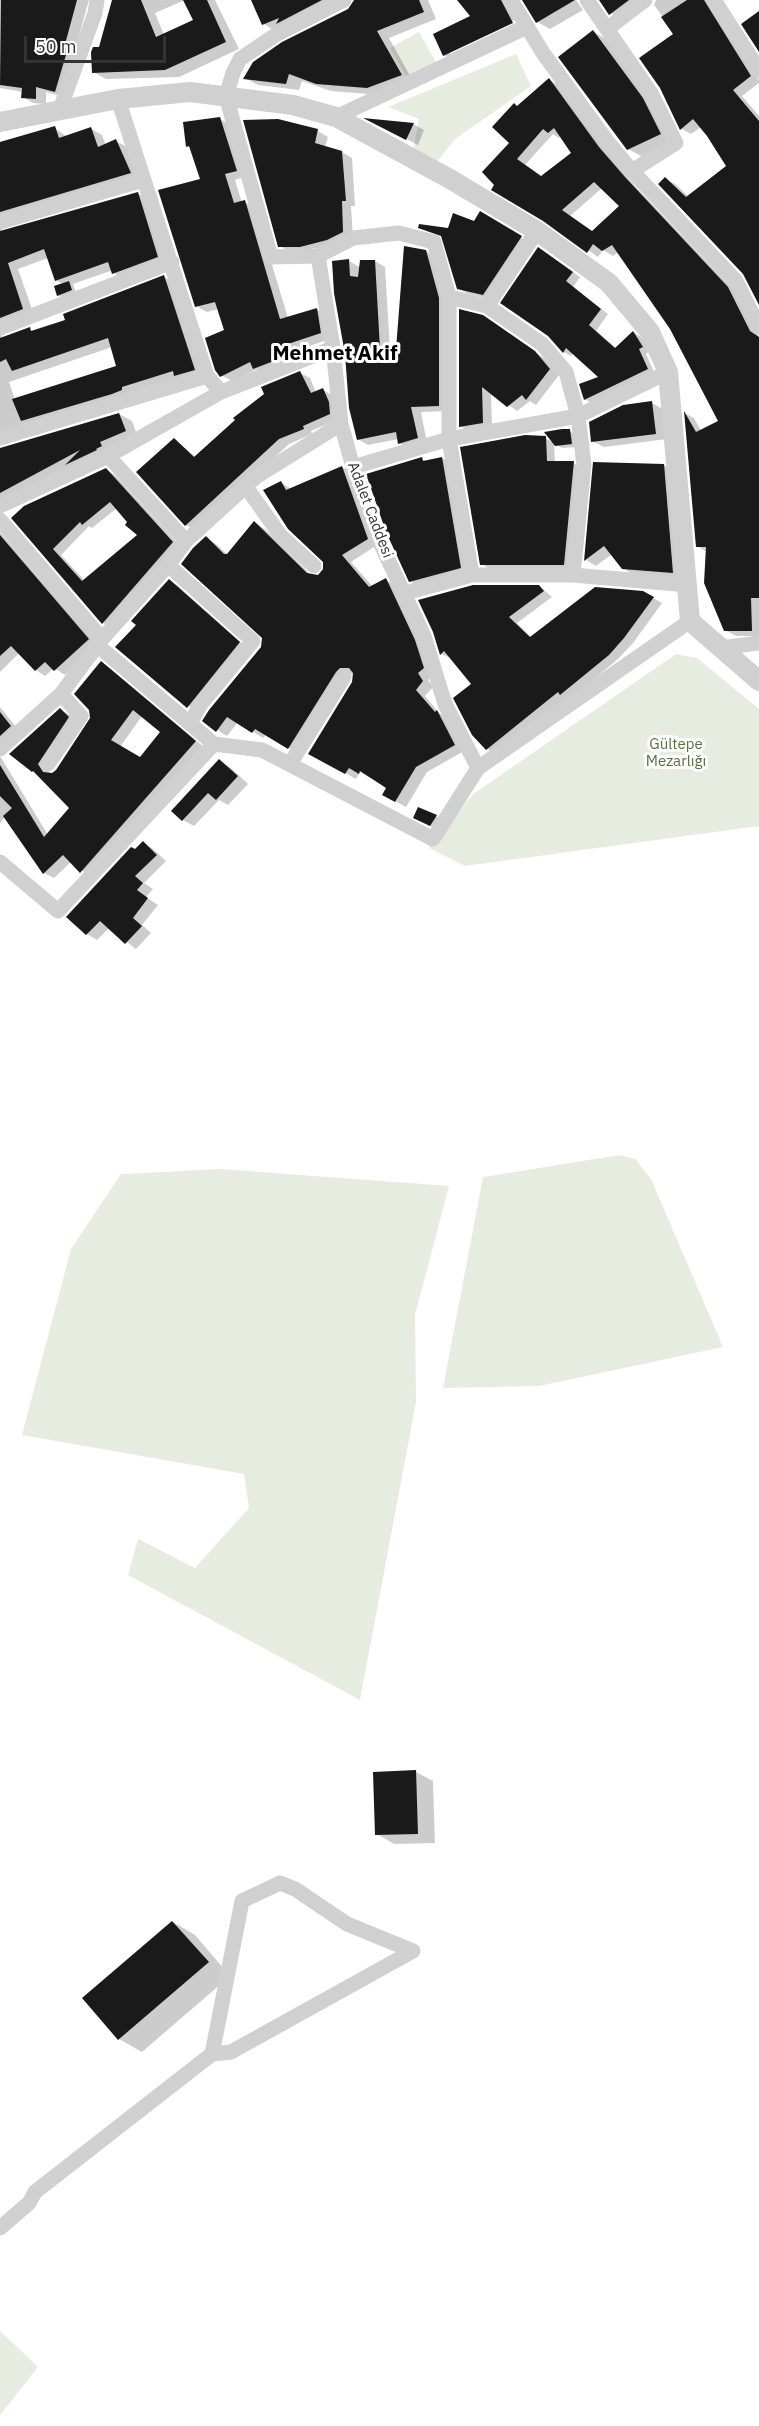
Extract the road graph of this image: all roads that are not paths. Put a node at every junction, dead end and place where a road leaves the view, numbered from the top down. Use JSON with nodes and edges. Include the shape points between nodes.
{"nodes":[{"id":1,"x":97,"y":0,"type":"edge"},
{"id":2,"x":344,"y":0,"type":"edge"},
{"id":3,"x":511,"y":0,"type":"edge"},
{"id":4,"x":587,"y":0,"type":"edge"},
{"id":5,"x":645,"y":0,"type":"edge"},
{"id":6,"x":714,"y":0,"type":"edge"},
{"id":7,"x":527,"y":27,"type":"junction"},
{"id":8,"x":607,"y":29,"type":"junction"},
{"id":9,"x":759,"y":70,"type":"edge"},
{"id":10,"x":226,"y":96,"type":"junction"},
{"id":11,"x":118,"y":99,"type":"junction"},
{"id":12,"x":60,"y":109,"type":"junction"},
{"id":13,"x":336,"y":117,"type":"junction"},
{"id":14,"x":0,"y":122,"type":"edge"},
{"id":15,"x":632,"y":171,"type":"junction"},
{"id":16,"x":143,"y":180,"type":"junction"},
{"id":17,"x":0,"y":222,"type":"edge"},
{"id":18,"x":537,"y":231,"type":"junction"},
{"id":19,"x":318,"y":256,"type":"junction"},
{"id":20,"x":172,"y":262,"type":"junction"},
{"id":21,"x":448,"y":297,"type":"junction"},
{"id":22,"x":487,"y":306,"type":"junction"},
{"id":23,"x":759,"y":327,"type":"edge"},
{"id":24,"x":0,"y":328,"type":"edge"},
{"id":25,"x":333,"y":348,"type":"junction"},
{"id":26,"x":668,"y":372,"type":"junction"},
{"id":27,"x":207,"y":376,"type":"junction"},
{"id":28,"x":221,"y":392,"type":"junction"},
{"id":29,"x":578,"y":416,"type":"junction"},
{"id":30,"x":341,"y":424,"type":"junction"},
{"id":31,"x":0,"y":438,"type":"edge"},
{"id":32,"x":449,"y":439,"type":"junction"},
{"id":33,"x":108,"y":456,"type":"junction"},
{"id":34,"x":353,"y":467,"type":"junction"},
{"id":35,"x":246,"y":487,"type":"junction"},
{"id":36,"x":0,"y":506,"type":"edge"},
{"id":37,"x":0,"y":520,"type":"edge"},
{"id":38,"x":186,"y":541,"type":"junction"},
{"id":39,"x":168,"y":565,"type":"junction"},
{"id":40,"x":314,"y":566,"type":"dead end"},
{"id":41,"x":472,"y":575,"type":"junction"},
{"id":42,"x":573,"y":575,"type":"junction"},
{"id":43,"x":688,"y":585,"type":"junction"},
{"id":44,"x":405,"y":593,"type":"junction"},
{"id":45,"x":690,"y":621,"type":"junction"},
{"id":46,"x":99,"y":642,"type":"junction"},
{"id":47,"x":759,"y":643,"type":"edge"},
{"id":48,"x":720,"y":648,"type":"junction"},
{"id":49,"x":344,"y":677,"type":"dead end"},
{"id":50,"x":759,"y":681,"type":"edge"},
{"id":51,"x":61,"y":694,"type":"junction"},
{"id":52,"x":190,"y":723,"type":"junction"},
{"id":53,"x":214,"y":744,"type":"junction"},
{"id":54,"x":0,"y":749,"type":"edge"},
{"id":55,"x":48,"y":764,"type":"dead end"},
{"id":56,"x":290,"y":764,"type":"junction"},
{"id":57,"x":478,"y":768,"type":"junction"},
{"id":58,"x":0,"y":862,"type":"edge"},
{"id":59,"x":212,"y":2054,"type":"junction"},
{"id":60,"x":0,"y":2228,"type":"edge"}],
"edges":[{"from":1,"to":12,"type":"street"},
{"from":2,"to":10,"type":"street","via":[[277,33],[240,59]]},
{"from":3,"to":7,"type":"street"},
{"from":4,"to":8,"type":"street"},
{"from":5,"to":8,"type":"street"},
{"from":6,"to":9,"type":"street"},
{"from":7,"to":13,"type":"street"},
{"from":7,"to":15,"type":"street"},
{"from":8,"to":15,"type":"street","via":[[651,93],[676,143]]},
{"from":10,"to":11,"type":"street","via":[[190,92]]},
{"from":10,"to":13,"type":"street","via":[[293,105]]},
{"from":10,"to":19,"type":"street","via":[[271,257]]},
{"from":11,"to":12,"type":"street"},
{"from":11,"to":16,"type":"street"},
{"from":12,"to":14,"type":"street"},
{"from":13,"to":18,"type":"street"},
{"from":15,"to":23,"type":"street","via":[[736,281]]},
{"from":16,"to":17,"type":"street"},
{"from":16,"to":20,"type":"street"},
{"from":18,"to":22,"type":"street"},
{"from":18,"to":26,"type":"street","via":[[609,283],[650,332]]},
{"from":19,"to":21,"type":"street","via":[[353,238],[399,233],[434,242]]},
{"from":19,"to":25,"type":"street","name":"Adalet Caddesi"},
{"from":20,"to":24,"type":"street"},
{"from":20,"to":27,"type":"street"},
{"from":21,"to":22,"type":"street"},
{"from":21,"to":32,"type":"street"},
{"from":22,"to":29,"type":"street","via":[[542,344],[566,372]]},
{"from":25,"to":28,"type":"street"},
{"from":25,"to":30,"type":"street","name":"Adalet Caddesi"},
{"from":26,"to":29,"type":"street"},
{"from":26,"to":43,"type":"street"},
{"from":27,"to":28,"type":"street"},
{"from":27,"to":31,"type":"street"},
{"from":28,"to":33,"type":"street"},
{"from":29,"to":32,"type":"street"},
{"from":29,"to":42,"type":"street","via":[[584,465]]},
{"from":30,"to":34,"type":"street","name":"Adalet Caddesi"},
{"from":30,"to":35,"type":"street"},
{"from":32,"to":34,"type":"street"},
{"from":32,"to":41,"type":"street"},
{"from":33,"to":36,"type":"street"},
{"from":33,"to":38,"type":"street"},
{"from":34,"to":44,"type":"street","name":"Adalet Caddesi","via":[[377,536]]},
{"from":35,"to":38,"type":"street"},
{"from":35,"to":40,"type":"street","via":[[281,536]]},
{"from":37,"to":46,"type":"street"},
{"from":38,"to":39,"type":"street"},
{"from":39,"to":46,"type":"street"},
{"from":39,"to":52,"type":"street","via":[[253,641]]},
{"from":41,"to":42,"type":"street"},
{"from":41,"to":44,"type":"street"},
{"from":42,"to":43,"type":"street"},
{"from":43,"to":45,"type":"street"},
{"from":44,"to":57,"type":"street","name":"Adalet Caddesi","via":[[424,636],[445,704]]},
{"from":45,"to":48,"type":"street"},
{"from":45,"to":57,"type":"street"},
{"from":46,"to":51,"type":"street"},
{"from":46,"to":52,"type":"street"},
{"from":47,"to":48,"type":"street"},
{"from":48,"to":50,"type":"street"},
{"from":49,"to":56,"type":"street"},
{"from":51,"to":54,"type":"street"},
{"from":51,"to":55,"type":"street","via":[[81,716]]},
{"from":52,"to":53,"type":"street"},
{"from":53,"to":56,"type":"street","via":[[262,750]]},
{"from":53,"to":58,"type":"street","via":[[58,911]]},
{"from":56,"to":57,"type":"street","via":[[432,839]]},
{"from":59,"to":59,"type":"street","via":[[242,1901],[280,1883],[347,1923],[412,1952],[231,2052]]},
{"from":59,"to":60,"type":"street","via":[[35,2192]]}]}
